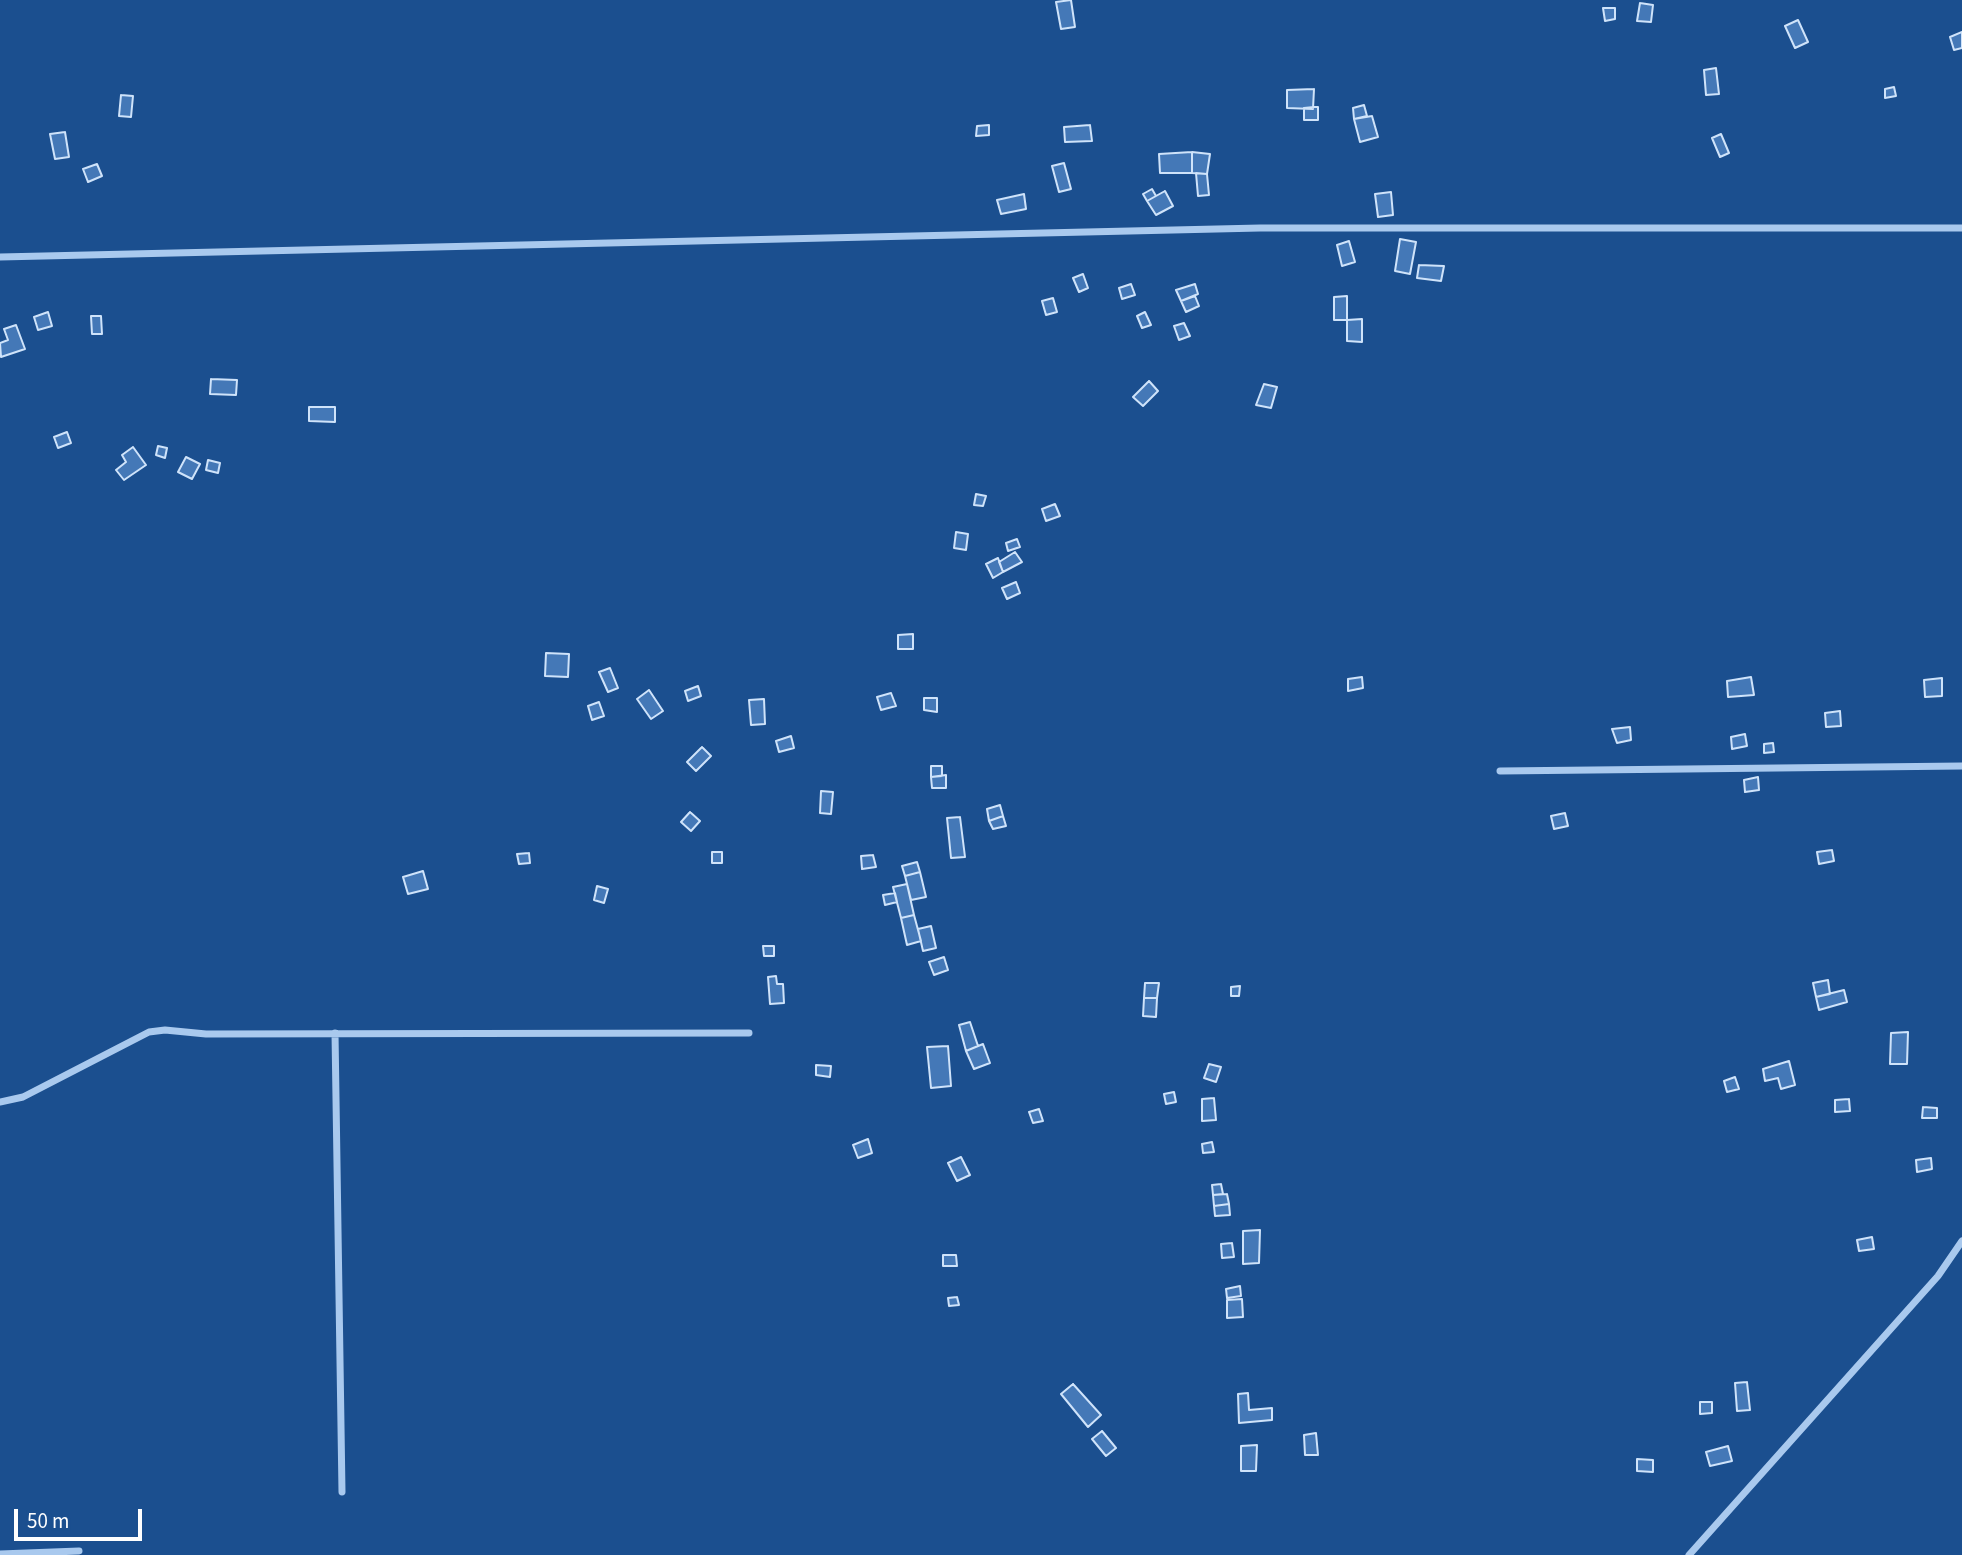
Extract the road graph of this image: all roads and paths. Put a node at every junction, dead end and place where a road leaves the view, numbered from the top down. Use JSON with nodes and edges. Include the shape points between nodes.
{"nodes":[{"id":1,"x":1962,"y":228,"type":"edge"},
{"id":2,"x":0,"y":257,"type":"edge"},
{"id":3,"x":1962,"y":766,"type":"edge"},
{"id":4,"x":1500,"y":771,"type":"dead end"},
{"id":5,"x":335,"y":1033,"type":"junction"},
{"id":6,"x":749,"y":1033,"type":"dead end"},
{"id":7,"x":0,"y":1102,"type":"edge"},
{"id":8,"x":1962,"y":1241,"type":"edge"},
{"id":9,"x":342,"y":1492,"type":"dead end"},
{"id":10,"x":79,"y":1551,"type":"dead end"},
{"id":11,"x":0,"y":1554,"type":"edge"},
{"id":12,"x":1689,"y":1555,"type":"edge"}],
"edges":[{"from":1,"to":2,"type":"street","via":[[1260,228]]},
{"from":3,"to":4,"type":"street"},
{"from":5,"to":6,"type":"street"},
{"from":5,"to":7,"type":"street","via":[[149,1032],[23,1097]]},
{"from":5,"to":9,"type":"street"},
{"from":8,"to":12,"type":"street","via":[[1938,1276]]},
{"from":10,"to":11,"type":"street"}]}
